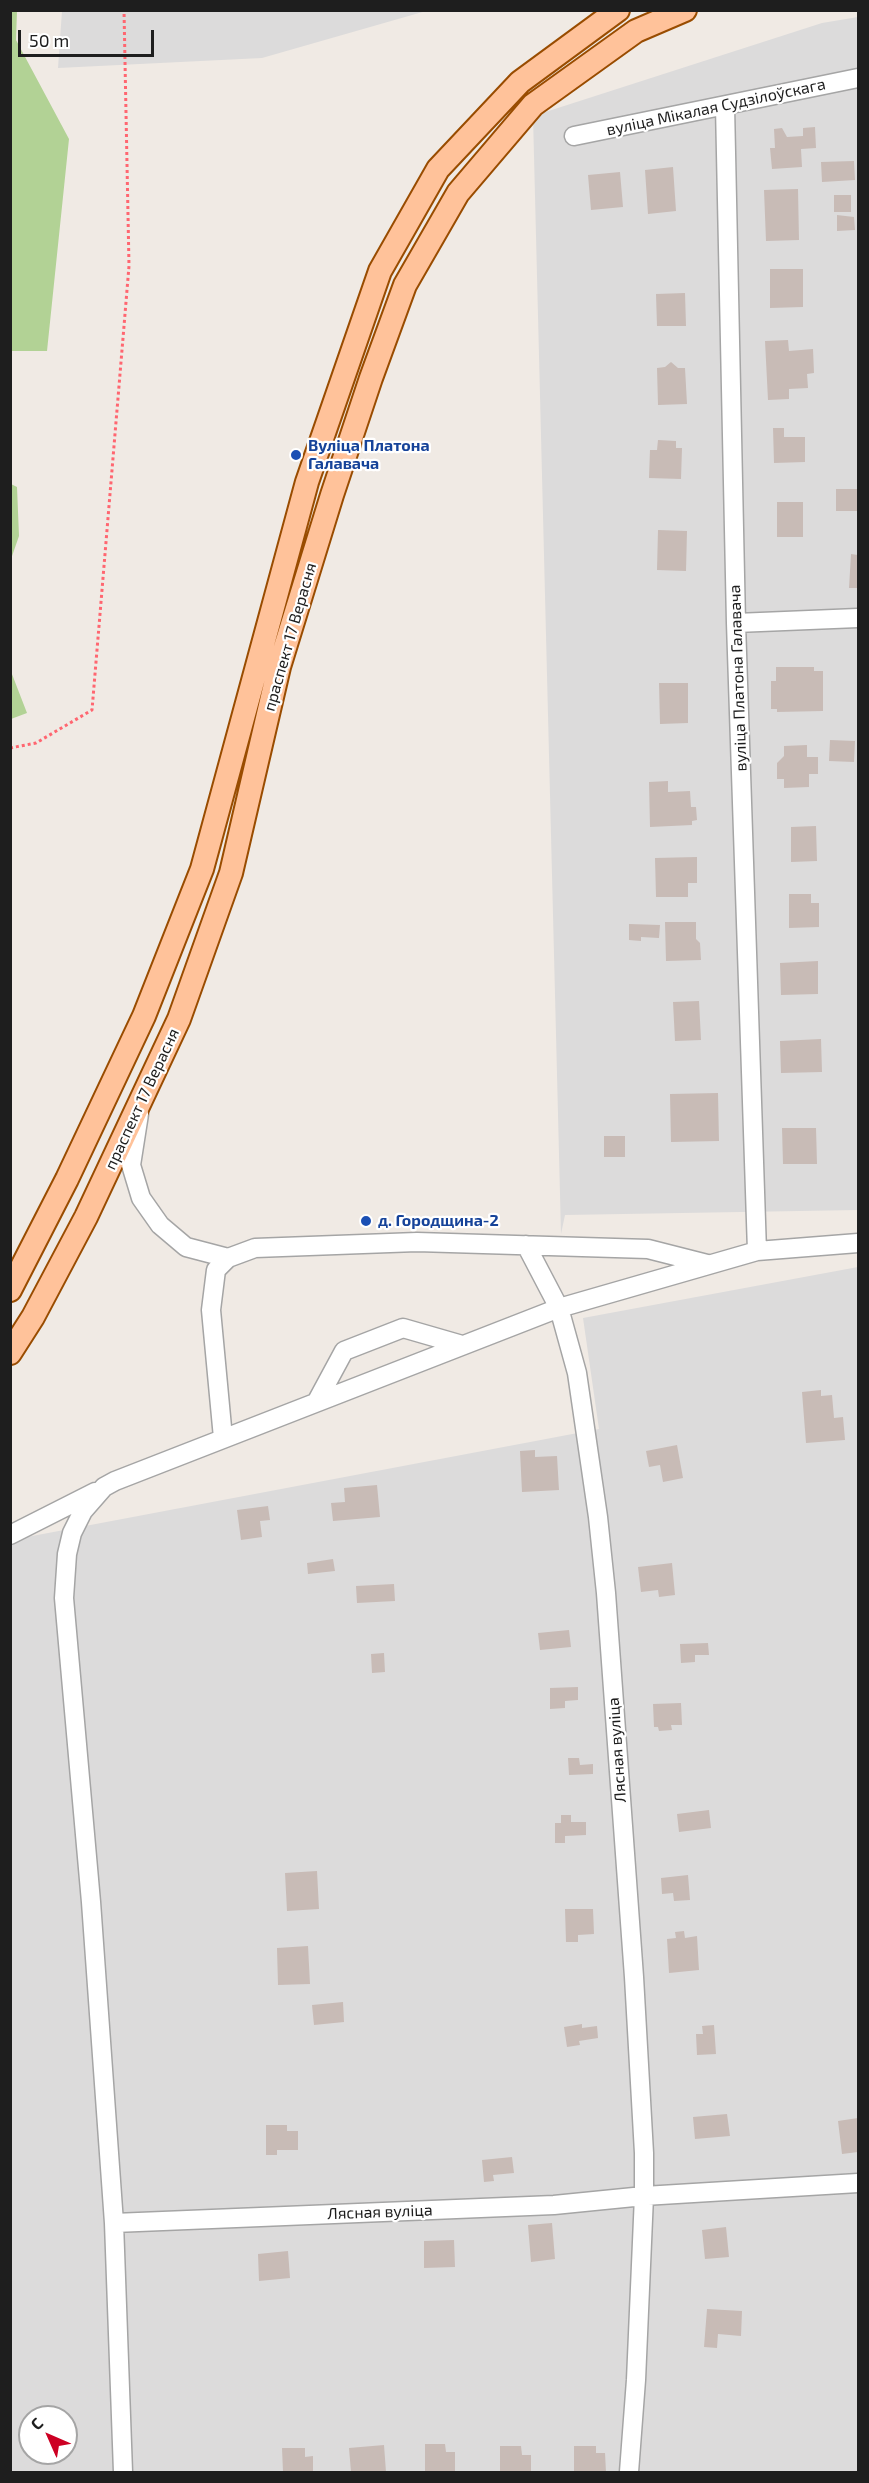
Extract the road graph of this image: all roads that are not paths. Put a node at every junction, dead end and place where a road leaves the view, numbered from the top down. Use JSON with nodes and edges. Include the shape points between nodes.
{"nodes":[{"id":1,"x":618,"y":10,"type":"edge"},
{"id":2,"x":685,"y":10,"type":"edge"},
{"id":3,"x":858,"y":78,"type":"edge"},
{"id":4,"x":725,"y":106,"type":"junction"},
{"id":5,"x":574,"y":136,"type":"dead end"},
{"id":6,"x":858,"y":618,"type":"edge"},
{"id":7,"x":736,"y":623,"type":"junction"},
{"id":8,"x":140,"y":1102,"type":"junction"},
{"id":9,"x":858,"y":1243,"type":"edge"},
{"id":10,"x":525,"y":1245,"type":"junction"},
{"id":11,"x":757,"y":1251,"type":"junction"},
{"id":12,"x":228,"y":1258,"type":"junction"},
{"id":13,"x":708,"y":1265,"type":"junction"},
{"id":14,"x":10,"y":1290,"type":"edge"},
{"id":15,"x":559,"y":1308,"type":"junction"},
{"id":16,"x":462,"y":1345,"type":"junction"},
{"id":17,"x":10,"y":1353,"type":"edge"},
{"id":18,"x":317,"y":1401,"type":"junction"},
{"id":19,"x":223,"y":1438,"type":"junction"},
{"id":20,"x":104,"y":1487,"type":"junction"},
{"id":21,"x":10,"y":1535,"type":"edge"},
{"id":22,"x":858,"y":2183,"type":"edge"},
{"id":23,"x":644,"y":2196,"type":"junction"},
{"id":24,"x":114,"y":2223,"type":"junction"},
{"id":25,"x":123,"y":2472,"type":"edge"},
{"id":26,"x":629,"y":2472,"type":"edge"}],
"edges":[{"from":1,"to":14,"type":"main road","name":"праспект 17 Верасня","via":[[520,82],[438,169],[380,271],[307,482],[202,869],[144,1016],[68,1179]]},
{"from":2,"to":8,"type":"main road","name":"праспект 17 Верасня","via":[[636,31],[533,105],[458,193],[405,285],[367,388],[279,667],[231,873],[179,1018]]},
{"from":3,"to":4,"type":"street","name":"вуліца Мікалая Судзілоўскага"},
{"from":4,"to":5,"type":"street","name":"вуліца Мікалая Судзілоўскага"},
{"from":4,"to":7,"type":"street","name":"вуліца Платона Галавача"},
{"from":6,"to":7,"type":"street"},
{"from":7,"to":11,"type":"street","name":"вуліца Платона Галавача"},
{"from":8,"to":12,"type":"street","via":[[131,1165],[141,1198],[160,1225],[186,1247]]},
{"from":8,"to":17,"type":"main road","name":"праспект 17 Верасня","via":[[86,1217]]},
{"from":9,"to":11,"type":"street"},
{"from":10,"to":12,"type":"street","via":[[417,1242],[255,1248]]},
{"from":10,"to":13,"type":"street","via":[[648,1249]]},
{"from":10,"to":15,"type":"street","name":"Лясная вуліца"},
{"from":11,"to":13,"type":"street"},
{"from":12,"to":19,"type":"street","via":[[216,1270],[211,1310]]},
{"from":13,"to":15,"type":"street"},
{"from":15,"to":16,"type":"street"},
{"from":15,"to":23,"type":"street","name":"Лясная вуліца","via":[[577,1373],[606,1593],[640,2060]]},
{"from":16,"to":18,"type":"street"},
{"from":16,"to":18,"type":"street","via":[[404,1328],[344,1351]]},
{"from":18,"to":19,"type":"street"},
{"from":19,"to":20,"type":"street"},
{"from":20,"to":21,"type":"street"},
{"from":20,"to":24,"type":"street","via":[[83,1511],[72,1533],[64,1598]]},
{"from":22,"to":23,"type":"street","name":"Лясная вуліца"},
{"from":23,"to":24,"type":"street","name":"Лясная вуліца","via":[[543,2206]]},
{"from":23,"to":26,"type":"street","name":"Лясная вуліца"},
{"from":24,"to":25,"type":"street"}]}
